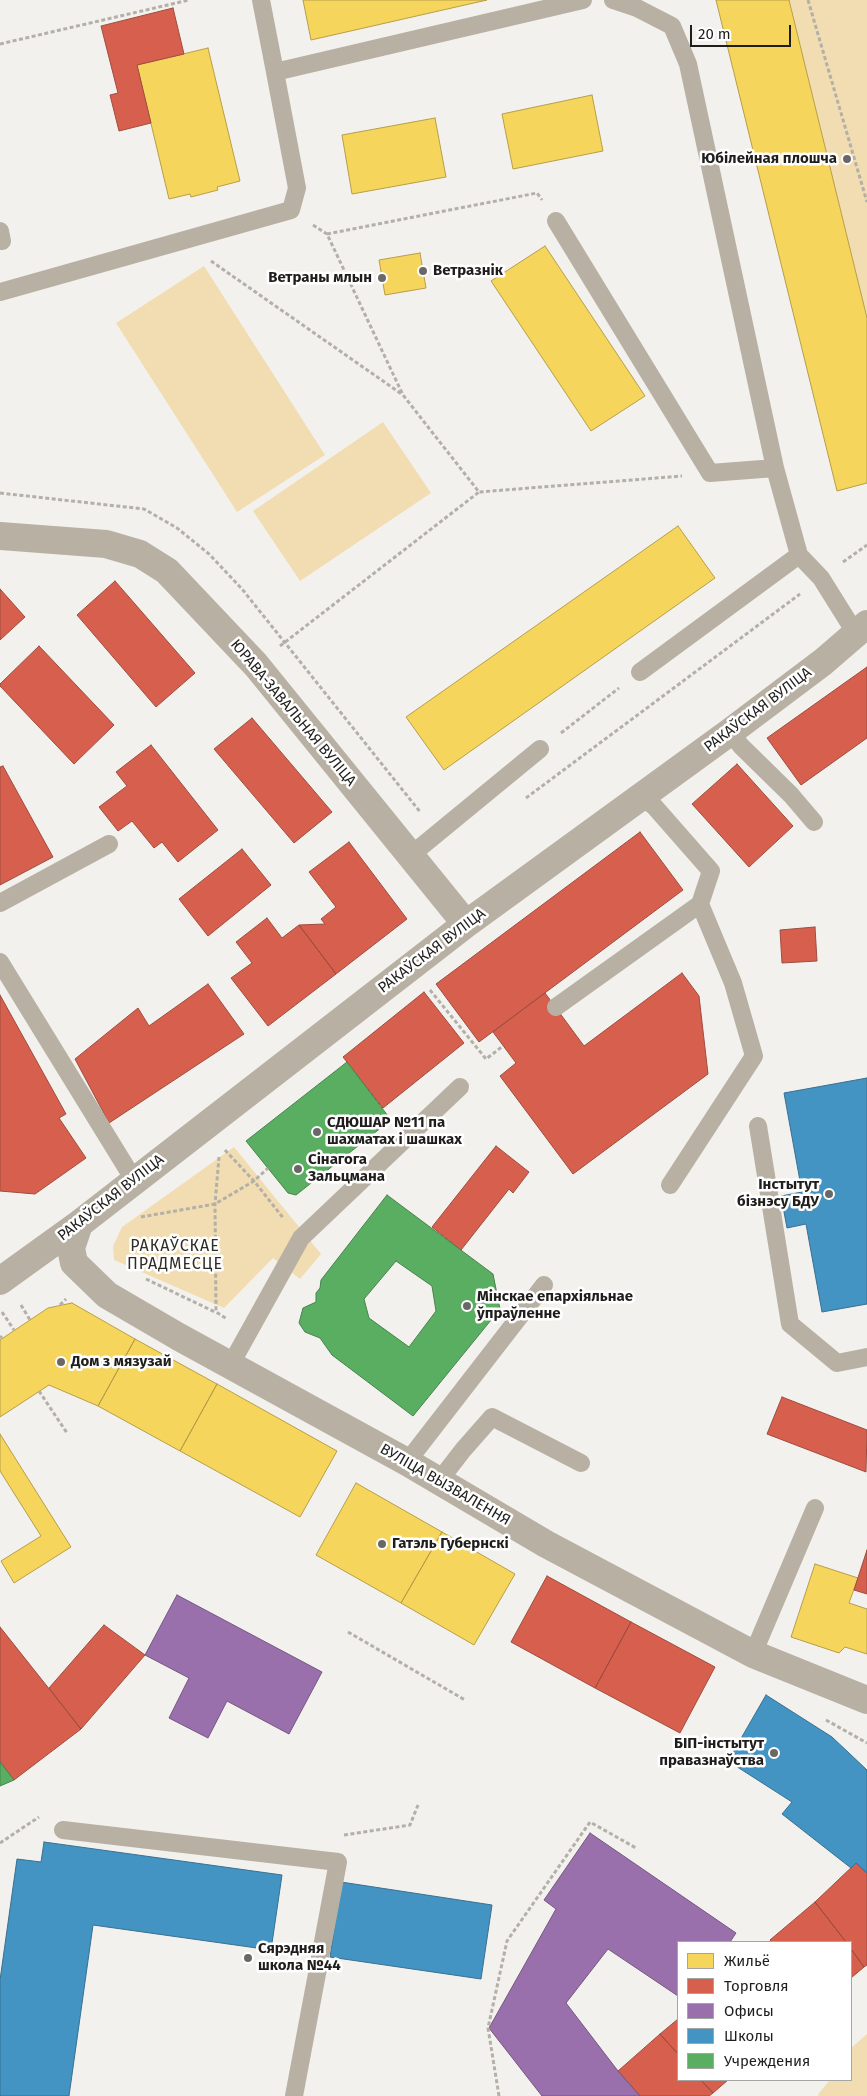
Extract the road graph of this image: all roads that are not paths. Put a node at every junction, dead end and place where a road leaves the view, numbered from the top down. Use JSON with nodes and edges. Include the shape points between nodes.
{"nodes":[{"id":1,"x":261,"y":0,"type":"edge"},
{"id":2,"x":583,"y":0,"type":"edge"},
{"id":3,"x":613,"y":0,"type":"edge"},
{"id":4,"x":275,"y":72,"type":"junction"},
{"id":5,"x":556,"y":221,"type":"road end"},
{"id":6,"x":0,"y":292,"type":"edge"},
{"id":7,"x":775,"y":468,"type":"junction"},
{"id":8,"x":0,"y":536,"type":"edge"},
{"id":9,"x":799,"y":555,"type":"junction"},
{"id":10,"x":862,"y":628,"type":"edge"},
{"id":11,"x":640,"y":672,"type":"road end"},
{"id":12,"x":730,"y":732,"type":"junction"},
{"id":13,"x":540,"y":749,"type":"road end"},
{"id":14,"x":641,"y":797,"type":"junction"},
{"id":15,"x":814,"y":822,"type":"dead end"},
{"id":16,"x":110,"y":844,"type":"dead end"},
{"id":17,"x":411,"y":855,"type":"junction"},
{"id":18,"x":0,"y":903,"type":"edge"},
{"id":19,"x":700,"y":904,"type":"junction"},
{"id":20,"x":466,"y":924,"type":"junction"},
{"id":21,"x":0,"y":962,"type":"edge"},
{"id":22,"x":556,"y":1007,"type":"dead end"},
{"id":23,"x":460,"y":1087,"type":"dead end"},
{"id":24,"x":758,"y":1126,"type":"dead end"},
{"id":25,"x":134,"y":1180,"type":"junction"},
{"id":26,"x":670,"y":1184,"type":"dead end"},
{"id":27,"x":79,"y":1224,"type":"junction"},
{"id":28,"x":8,"y":1280,"type":"edge"},
{"id":29,"x":544,"y":1285,"type":"dead end"},
{"id":30,"x":867,"y":1357,"type":"edge"},
{"id":31,"x":231,"y":1364,"type":"junction"},
{"id":32,"x":407,"y":1462,"type":"junction"},
{"id":33,"x":582,"y":1463,"type":"dead end"},
{"id":34,"x":439,"y":1481,"type":"junction"},
{"id":35,"x":815,"y":1508,"type":"dead end"},
{"id":36,"x":753,"y":1654,"type":"junction"},
{"id":37,"x":867,"y":1700,"type":"edge"},
{"id":38,"x":63,"y":1830,"type":"dead end"},
{"id":39,"x":294,"y":2096,"type":"edge"}],
"edges":[{"from":1,"to":4,"type":"lane"},
{"from":2,"to":4,"type":"lane"},
{"from":3,"to":7,"type":"lane","via":[[672,26],[688,64]]},
{"from":4,"to":6,"type":"lane","via":[[297,188],[291,210]]},
{"from":5,"to":7,"type":"lane","via":[[710,473]]},
{"from":7,"to":9,"type":"lane"},
{"from":8,"to":17,"type":"street","name":"ЮРАВА-ЗАВАЛЬНАЯ ВУЛІЦА","via":[[106,544],[140,554],[167,571],[256,665]]},
{"from":9,"to":10,"type":"lane"},
{"from":9,"to":11,"type":"lane"},
{"from":10,"to":12,"type":"street","name":"РАКАЎСКАЯ ВУЛІЦА","via":[[823,662]]},
{"from":12,"to":14,"type":"street","name":"РАКАЎСКАЯ ВУЛІЦА"},
{"from":12,"to":15,"type":"lane"},
{"from":13,"to":17,"type":"lane"},
{"from":14,"to":19,"type":"lane","via":[[654,806],[711,871]]},
{"from":14,"to":20,"type":"street","name":"РАКАЎСКАЯ ВУЛІЦА"},
{"from":16,"to":18,"type":"lane"},
{"from":17,"to":20,"type":"street","name":"ЮРАВА-ЗАВАЛЬНАЯ ВУЛІЦА"},
{"from":19,"to":22,"type":"lane"},
{"from":19,"to":26,"type":"lane","via":[[733,982],[754,1056]]},
{"from":20,"to":25,"type":"street","name":"РАКАЎСКАЯ ВУЛІЦА"},
{"from":21,"to":25,"type":"lane"},
{"from":23,"to":31,"type":"lane","via":[[300,1238]]},
{"from":24,"to":30,"type":"lane","via":[[790,1324],[837,1363]]},
{"from":25,"to":27,"type":"street","name":"РАКАЎСКАЯ ВУЛІЦА"},
{"from":27,"to":28,"type":"street","name":"РАКАЎСКАЯ ВУЛІЦА"},
{"from":27,"to":31,"type":"street","name":"ВУЛІЦА ВЫЗВАЛЕННЯ","via":[[71,1248],[74,1263],[107,1295]]},
{"from":29,"to":32,"type":"lane"},
{"from":31,"to":32,"type":"street","name":"ВУЛІЦА ВЫЗВАЛЕННЯ"},
{"from":32,"to":34,"type":"street","name":"ВУЛІЦА ВЫЗВАЛЕННЯ"},
{"from":33,"to":34,"type":"lane","via":[[492,1417]]},
{"from":34,"to":36,"type":"street","name":"ВУЛІЦА ВЫЗВАЛЕННЯ","via":[[546,1544]]},
{"from":35,"to":36,"type":"lane"},
{"from":36,"to":37,"type":"street","name":"ВУЛІЦА ВЫЗВАЛЕННЯ"},
{"from":38,"to":39,"type":"lane","via":[[338,1862]]}]}
